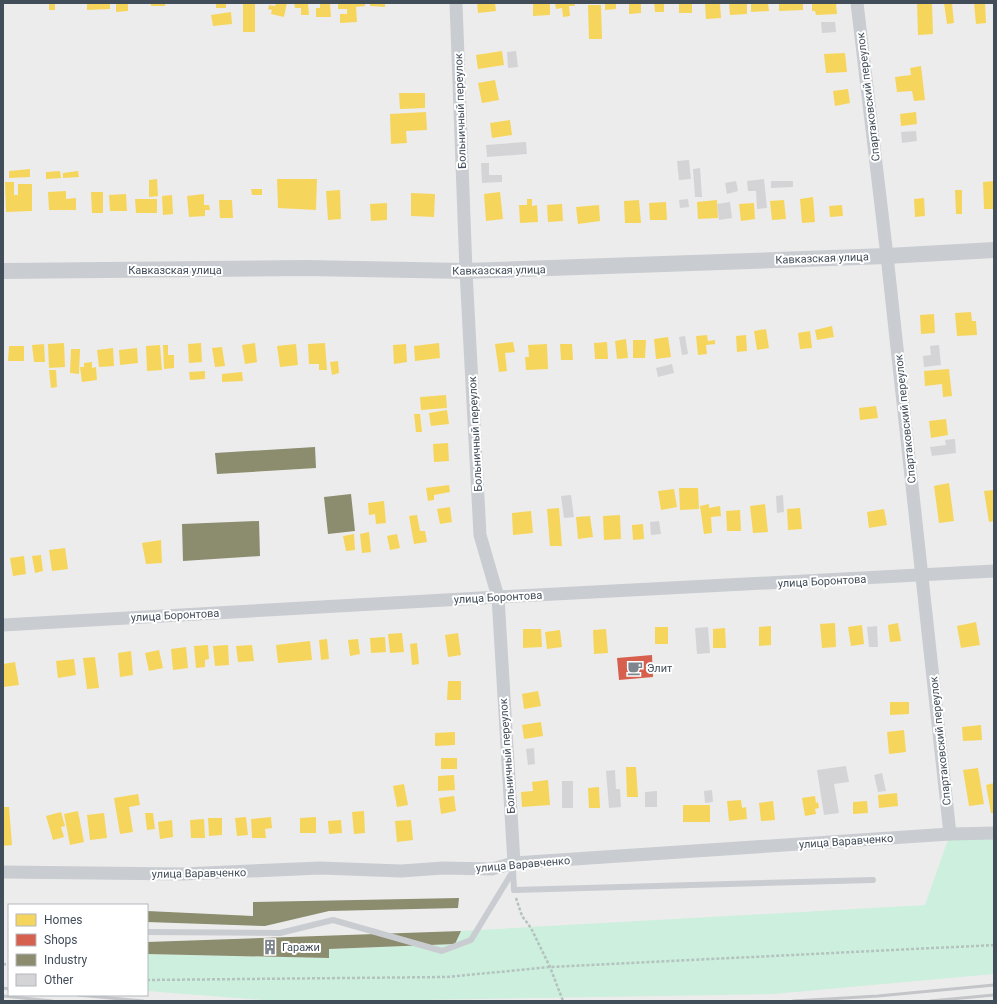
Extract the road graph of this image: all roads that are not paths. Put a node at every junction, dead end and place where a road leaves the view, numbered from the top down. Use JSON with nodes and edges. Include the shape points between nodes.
{"nodes":[{"id":1,"x":456,"y":3,"type":"edge"},
{"id":2,"x":858,"y":3,"type":"edge"},
{"id":3,"x":994,"y":250,"type":"edge"},
{"id":4,"x":887,"y":256,"type":"junction"},
{"id":5,"x":3,"y":271,"type":"edge"},
{"id":6,"x":466,"y":272,"type":"junction"},
{"id":7,"x":994,"y":572,"type":"edge"},
{"id":8,"x":922,"y":576,"type":"junction"},
{"id":9,"x":498,"y":597,"type":"junction"},
{"id":10,"x":3,"y":625,"type":"edge"},
{"id":11,"x":994,"y":833,"type":"edge"},
{"id":12,"x":950,"y":834,"type":"junction"},
{"id":13,"x":513,"y":867,"type":"junction"},
{"id":14,"x":3,"y":872,"type":"edge"},
{"id":15,"x":873,"y":880,"type":"dead end"},
{"id":16,"x":148,"y":932,"type":"edge"}],
"edges":[{"from":1,"to":6,"type":"street","name":"Больничный переулок"},
{"from":2,"to":4,"type":"street","name":"Спартаковский переулок"},
{"from":3,"to":4,"type":"street","name":"Кавказская улица"},
{"from":4,"to":6,"type":"street","name":"Кавказская улица"},
{"from":4,"to":8,"type":"street","name":"Спартаковский переулок"},
{"from":5,"to":6,"type":"street","name":"Кавказская улица","via":[[306,268]]},
{"from":6,"to":9,"type":"street","name":"Больничный переулок","via":[[480,534]]},
{"from":7,"to":8,"type":"street","name":"улица Боронтова"},
{"from":8,"to":9,"type":"street","name":"улица Боронтова"},
{"from":8,"to":12,"type":"street","name":"Спартаковский переулок"},
{"from":9,"to":10,"type":"street","name":"улица Боронтова"},
{"from":9,"to":13,"type":"street","name":"Больничный переулок"},
{"from":11,"to":12,"type":"street","name":"улица Варавченко"},
{"from":12,"to":13,"type":"street","name":"улица Варавченко"},
{"from":13,"to":14,"type":"street","name":"улица Варавченко","via":[[401,871],[320,868],[182,874]]},
{"from":13,"to":15,"type":"lane","via":[[514,890]]},
{"from":13,"to":16,"type":"lane","via":[[471,940],[442,951],[333,920],[280,933]]}]}
